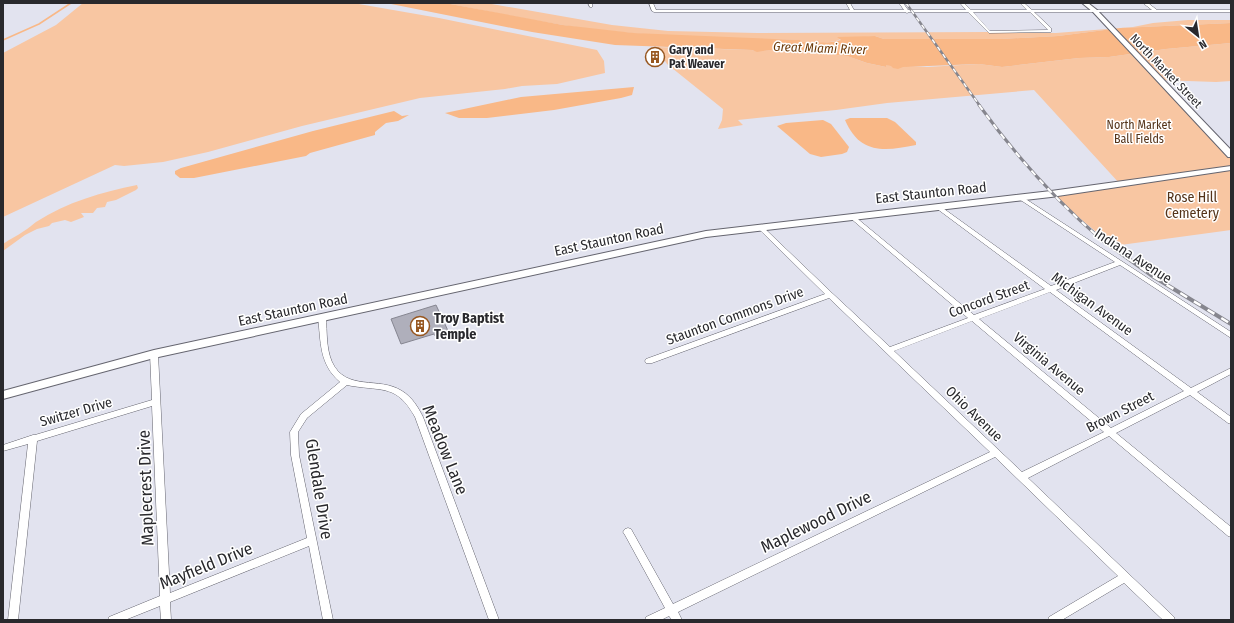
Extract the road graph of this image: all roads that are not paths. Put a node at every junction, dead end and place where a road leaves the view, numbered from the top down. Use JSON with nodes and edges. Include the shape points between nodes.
{"nodes":[{"id":1,"x":651,"y":3,"type":"edge"},
{"id":2,"x":848,"y":3,"type":"edge"},
{"id":3,"x":901,"y":3,"type":"edge"},
{"id":4,"x":962,"y":3,"type":"edge"},
{"id":5,"x":1022,"y":3,"type":"edge"},
{"id":6,"x":1085,"y":3,"type":"edge"},
{"id":7,"x":1145,"y":3,"type":"edge"},
{"id":8,"x":853,"y":11,"type":"junction"},
{"id":9,"x":970,"y":11,"type":"junction"},
{"id":10,"x":1030,"y":11,"type":"junction"},
{"id":11,"x":1095,"y":11,"type":"junction"},
{"id":12,"x":1156,"y":11,"type":"junction"},
{"id":13,"x":1231,"y":11,"type":"edge"},
{"id":14,"x":907,"y":12,"type":"junction"},
{"id":15,"x":1231,"y":155,"type":"edge"},
{"id":16,"x":1231,"y":168,"type":"edge"},
{"id":17,"x":1021,"y":198,"type":"junction"},
{"id":18,"x":938,"y":207,"type":"junction"},
{"id":19,"x":851,"y":216,"type":"junction"},
{"id":20,"x":760,"y":227,"type":"junction"},
{"id":21,"x":1120,"y":263,"type":"junction"},
{"id":22,"x":1050,"y":290,"type":"junction"},
{"id":23,"x":830,"y":295,"type":"junction"},
{"id":24,"x":322,"y":317,"type":"junction"},
{"id":25,"x":973,"y":318,"type":"junction"},
{"id":26,"x":1231,"y":335,"type":"edge"},
{"id":27,"x":889,"y":350,"type":"junction"},
{"id":28,"x":154,"y":354,"type":"junction"},
{"id":29,"x":648,"y":360,"type":"dead end"},
{"id":30,"x":1231,"y":371,"type":"edge"},
{"id":31,"x":345,"y":382,"type":"junction"},
{"id":32,"x":1190,"y":391,"type":"junction"},
{"id":33,"x":3,"y":395,"type":"edge"},
{"id":34,"x":157,"y":402,"type":"junction"},
{"id":35,"x":1231,"y":421,"type":"edge"},
{"id":36,"x":1110,"y":432,"type":"junction"},
{"id":37,"x":33,"y":438,"type":"junction"},
{"id":38,"x":3,"y":448,"type":"edge"},
{"id":39,"x":996,"y":453,"type":"junction"},
{"id":40,"x":1021,"y":477,"type":"junction"},
{"id":41,"x":628,"y":532,"type":"dead end"},
{"id":42,"x":1231,"y":533,"type":"edge"},
{"id":43,"x":311,"y":541,"type":"junction"},
{"id":44,"x":1125,"y":577,"type":"junction"},
{"id":45,"x":165,"y":600,"type":"junction"},
{"id":46,"x":671,"y":610,"type":"junction"},
{"id":47,"x":13,"y":620,"type":"edge"},
{"id":48,"x":113,"y":620,"type":"edge"},
{"id":49,"x":166,"y":620,"type":"edge"},
{"id":50,"x":328,"y":620,"type":"edge"},
{"id":51,"x":494,"y":620,"type":"edge"},
{"id":52,"x":650,"y":620,"type":"edge"},
{"id":53,"x":677,"y":620,"type":"edge"},
{"id":54,"x":1053,"y":620,"type":"edge"},
{"id":55,"x":1170,"y":620,"type":"edge"}],
"edges":[{"from":1,"to":8,"type":"street","via":[[654,11]]},
{"from":2,"to":8,"type":"street"},
{"from":3,"to":14,"type":"street"},
{"from":4,"to":9,"type":"street"},
{"from":5,"to":10,"type":"street"},
{"from":6,"to":11,"type":"main road","name":"North Market Street"},
{"from":7,"to":12,"type":"street"},
{"from":8,"to":14,"type":"street"},
{"from":9,"to":10,"type":"street"},
{"from":9,"to":10,"type":"street","via":[[989,32],[1050,31]]},
{"from":9,"to":14,"type":"street"},
{"from":10,"to":11,"type":"street"},
{"from":11,"to":12,"type":"street"},
{"from":11,"to":15,"type":"main road","name":"North Market Street"},
{"from":12,"to":13,"type":"street"},
{"from":16,"to":17,"type":"main road","name":"East Staunton Road"},
{"from":17,"to":18,"type":"main road","name":"East Staunton Road"},
{"from":17,"to":21,"type":"street","name":"Indiana Avenue"},
{"from":18,"to":19,"type":"main road","name":"East Staunton Road"},
{"from":18,"to":22,"type":"street","name":"Michigan Avenue"},
{"from":19,"to":20,"type":"main road","name":"East Staunton Road"},
{"from":19,"to":25,"type":"street","name":"Virginia Avenue"},
{"from":20,"to":23,"type":"street","name":"Ohio Avenue"},
{"from":20,"to":24,"type":"main road","name":"East Staunton Road","via":[[706,234]]},
{"from":21,"to":22,"type":"street","name":"Concord Street"},
{"from":21,"to":26,"type":"street","name":"Indiana Avenue"},
{"from":22,"to":25,"type":"street","name":"Concord Street"},
{"from":22,"to":32,"type":"street","name":"Michigan Avenue"},
{"from":23,"to":27,"type":"street","name":"Ohio Avenue"},
{"from":23,"to":29,"type":"street","name":"Staunton Commons Drive"},
{"from":24,"to":28,"type":"main road","name":"East Staunton Road"},
{"from":24,"to":31,"type":"street","via":[[326,356],[333,372]]},
{"from":25,"to":27,"type":"street","name":"Concord Street"},
{"from":25,"to":36,"type":"street","name":"Virginia Avenue"},
{"from":27,"to":39,"type":"street","name":"Ohio Avenue"},
{"from":28,"to":33,"type":"main road","name":"East Staunton Road"},
{"from":28,"to":34,"type":"street","name":"Maplecrest Drive"},
{"from":30,"to":32,"type":"street","name":"Brown Street"},
{"from":31,"to":43,"type":"street","name":"Glendale Drive","via":[[304,416],[294,432],[295,456]]},
{"from":31,"to":51,"type":"street","name":"Meadow Lane","via":[[388,388],[399,392],[409,401],[419,417]]},
{"from":32,"to":35,"type":"street","name":"Michigan Avenue"},
{"from":32,"to":36,"type":"street","name":"Brown Street"},
{"from":34,"to":37,"type":"street","name":"Switzer Drive"},
{"from":34,"to":45,"type":"street","name":"Maplecrest Drive"},
{"from":36,"to":40,"type":"street","name":"Brown Street"},
{"from":36,"to":42,"type":"street","name":"Virginia Avenue"},
{"from":37,"to":38,"type":"street","name":"Switzer Drive"},
{"from":37,"to":47,"type":"street"},
{"from":39,"to":40,"type":"street","name":"Ohio Avenue"},
{"from":39,"to":46,"type":"street","name":"Maplewood Drive"},
{"from":40,"to":44,"type":"street","name":"Ohio Avenue"},
{"from":41,"to":46,"type":"street"},
{"from":43,"to":45,"type":"street","name":"Mayfield Drive"},
{"from":43,"to":50,"type":"street","name":"Glendale Drive"},
{"from":44,"to":54,"type":"street"},
{"from":44,"to":55,"type":"street","name":"Ohio Avenue"},
{"from":45,"to":48,"type":"street","name":"Mayfield Drive"},
{"from":45,"to":49,"type":"street","name":"Maplecrest Drive"},
{"from":46,"to":52,"type":"street","name":"Maplewood Drive"},
{"from":46,"to":53,"type":"street"}]}
